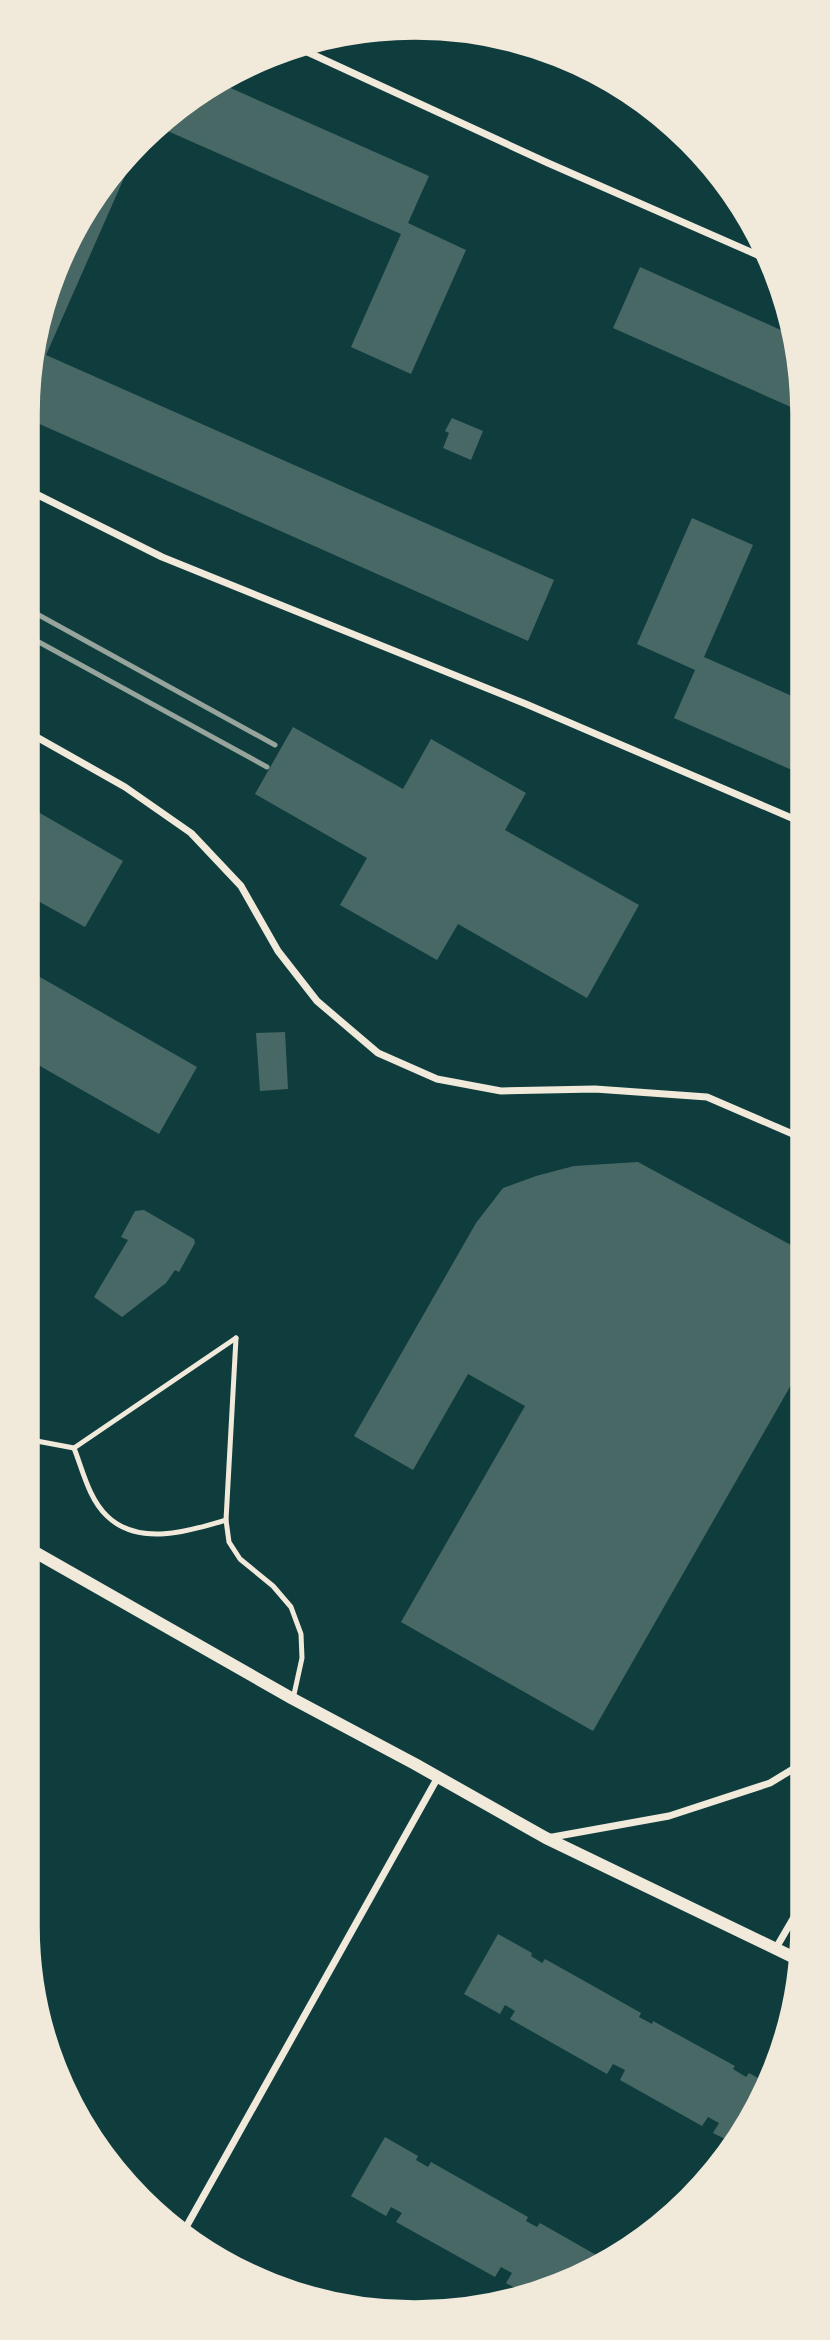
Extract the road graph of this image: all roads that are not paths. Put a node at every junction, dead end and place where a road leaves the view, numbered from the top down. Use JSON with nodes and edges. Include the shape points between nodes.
{"nodes":[{"id":1,"x":310,"y":53,"type":"edge"},
{"id":2,"x":756,"y":254,"type":"edge"},
{"id":3,"x":38,"y":495,"type":"edge"},
{"id":4,"x":38,"y":738,"type":"edge"},
{"id":5,"x":792,"y":818,"type":"edge"},
{"id":6,"x":792,"y":1134,"type":"edge"},
{"id":7,"x":38,"y":1441,"type":"edge"},
{"id":8,"x":74,"y":1448,"type":"junction"},
{"id":9,"x":226,"y":1520,"type":"junction"},
{"id":10,"x":38,"y":1554,"type":"edge"},
{"id":11,"x":293,"y":1699,"type":"junction"},
{"id":12,"x":792,"y":1770,"type":"edge"},
{"id":13,"x":438,"y":1777,"type":"junction"},
{"id":14,"x":546,"y":1838,"type":"junction"},
{"id":15,"x":792,"y":1921,"type":"edge"},
{"id":16,"x":776,"y":1948,"type":"junction"},
{"id":17,"x":790,"y":1955,"type":"edge"},
{"id":18,"x":187,"y":2225,"type":"edge"}],
"edges":[{"from":1,"to":2,"type":"street"},
{"from":3,"to":5,"type":"street","via":[[162,557],[526,704]]},
{"from":4,"to":6,"type":"street","via":[[125,787],[191,833],[241,886],[278,951],[317,1002],[378,1053],[437,1079],[500,1091],[596,1089],[707,1097]]},
{"from":7,"to":8,"type":"lane"},
{"from":8,"to":9,"type":"lane","via":[[89,1489],[107,1516],[129,1530],[154,1535]]},
{"from":8,"to":9,"type":"lane","via":[[236,1338]]},
{"from":9,"to":11,"type":"lane","via":[[229,1542],[240,1559],[291,1607],[302,1658]]},
{"from":10,"to":11,"type":"street"},
{"from":11,"to":13,"type":"street"},
{"from":12,"to":14,"type":"street","via":[[770,1783],[669,1816]]},
{"from":13,"to":14,"type":"street"},
{"from":13,"to":18,"type":"street"},
{"from":14,"to":16,"type":"street"},
{"from":15,"to":16,"type":"street"},
{"from":16,"to":17,"type":"street"}]}
